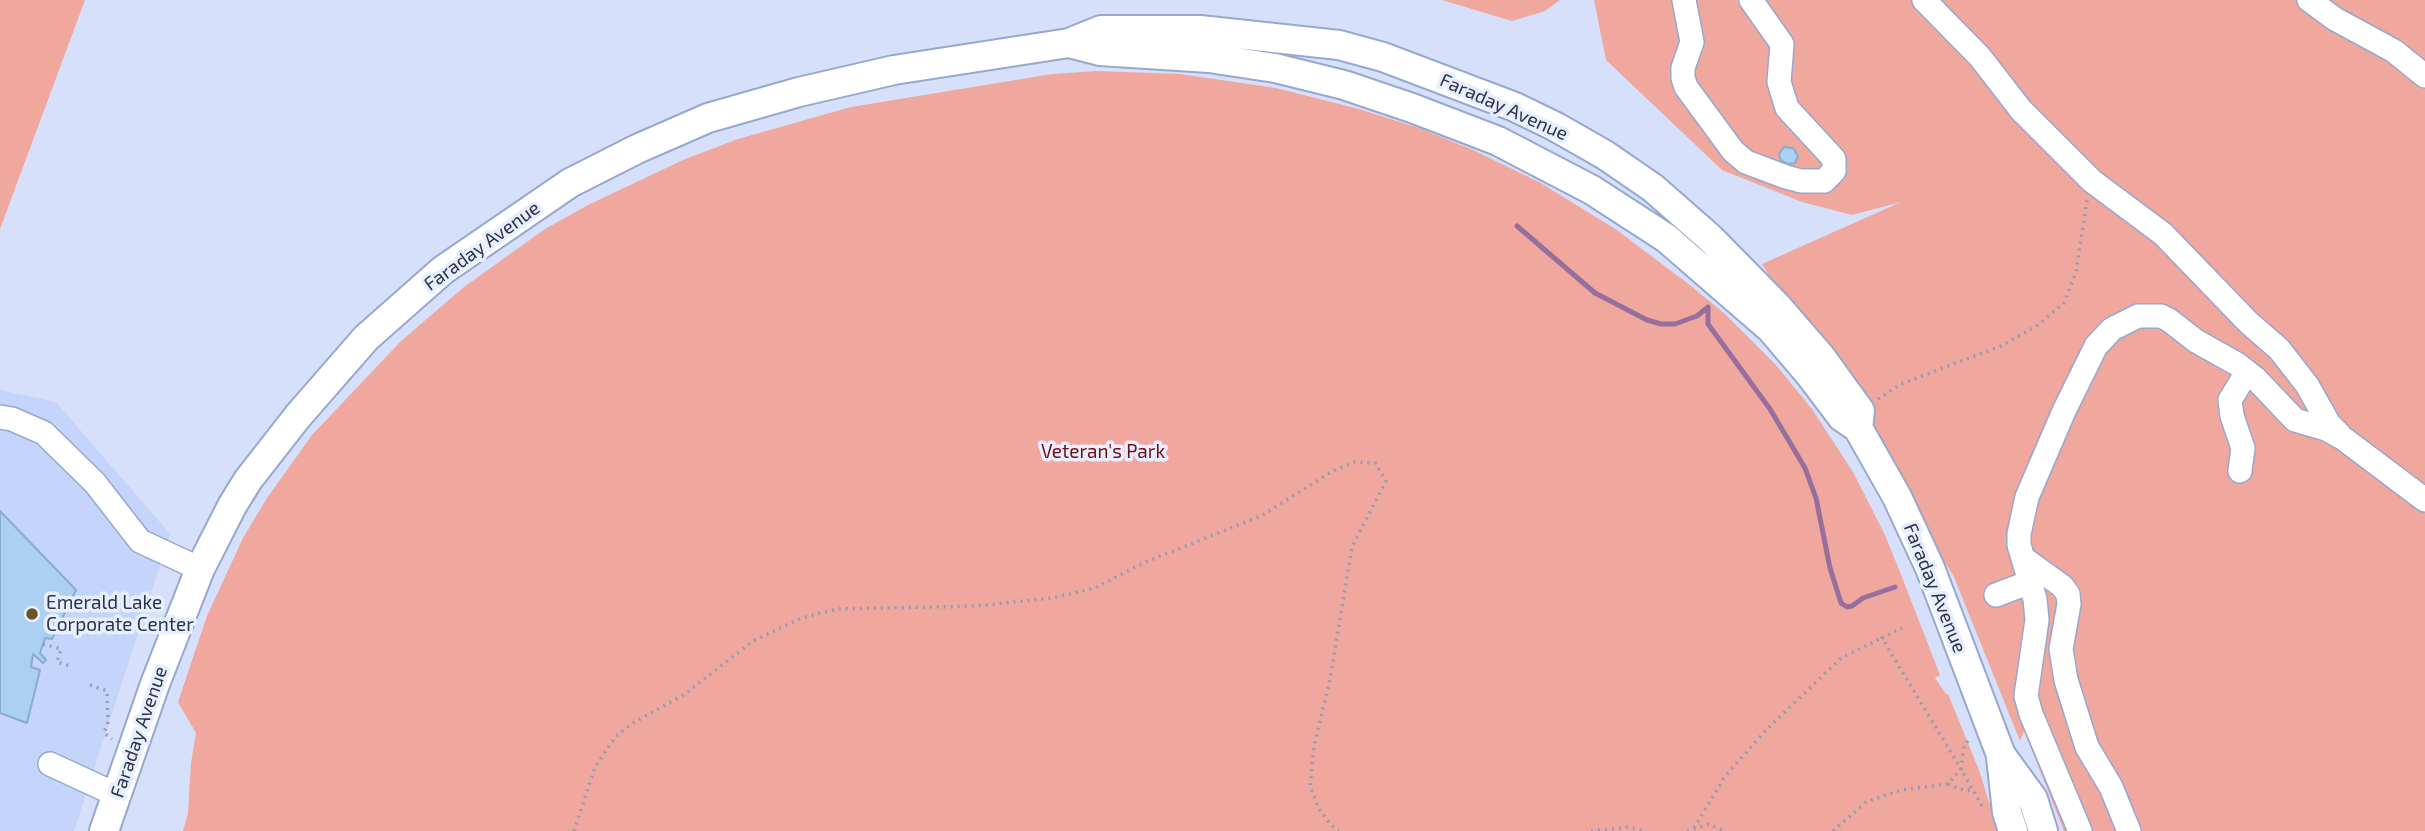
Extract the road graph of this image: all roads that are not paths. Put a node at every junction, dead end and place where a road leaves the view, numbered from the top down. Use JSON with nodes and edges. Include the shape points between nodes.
{"nodes":[{"id":1,"x":1684,"y":0,"type":"edge"},
{"id":2,"x":1751,"y":0,"type":"edge"},
{"id":3,"x":1924,"y":0,"type":"edge"},
{"id":4,"x":2309,"y":0,"type":"edge"},
{"id":5,"x":1069,"y":43,"type":"junction"},
{"id":6,"x":2425,"y":76,"type":"edge"},
{"id":7,"x":2247,"y":372,"type":"junction"},
{"id":8,"x":0,"y":417,"type":"edge"},
{"id":9,"x":1859,"y":419,"type":"junction"},
{"id":10,"x":2344,"y":439,"type":"junction"},
{"id":11,"x":2240,"y":471,"type":"dead end"},
{"id":12,"x":2425,"y":500,"type":"edge"},
{"id":13,"x":2023,"y":558,"type":"junction"},
{"id":14,"x":200,"y":569,"type":"junction"},
{"id":15,"x":2030,"y":582,"type":"junction"},
{"id":16,"x":1996,"y":595,"type":"dead end"},
{"id":17,"x":2001,"y":755,"type":"junction"},
{"id":18,"x":50,"y":764,"type":"dead end"},
{"id":19,"x":117,"y":794,"type":"junction"},
{"id":20,"x":104,"y":831,"type":"edge"},
{"id":21,"x":2012,"y":831,"type":"edge"},
{"id":22,"x":2043,"y":831,"type":"edge"},
{"id":23,"x":2080,"y":831,"type":"edge"},
{"id":24,"x":2129,"y":831,"type":"edge"}],
"edges":[{"from":1,"to":2,"type":"lane","via":[[1692,38],[1682,72],[1684,82],[1733,151],[1746,162],[1786,177],[1824,181],[1834,172],[1834,159],[1784,101],[1779,82],[1782,44]]},
{"from":3,"to":10,"type":"lane","via":[[1980,57],[2021,110],[2092,181],[2163,234],[2279,349]]},
{"from":4,"to":6,"type":"lane","via":[[2394,51]]},
{"from":5,"to":9,"type":"main road","name":"Faraday Avenue","via":[[1100,51],[1209,58],[1276,68],[1344,85],[1498,141],[1592,190],[1666,238],[1771,329],[1842,417]]},
{"from":5,"to":9,"type":"main road","name":"Faraday Avenue","via":[[1101,30],[1200,30],[1339,45],[1515,107],[1605,155],[1653,188],[1710,238],[1821,357]]},
{"from":5,"to":14,"type":"main road","name":"Faraday Avenue","via":[[894,70],[799,92],[708,118],[570,183],[443,270],[366,338],[248,480]]},
{"from":7,"to":10,"type":"lane","via":[[2295,420]]},
{"from":7,"to":11,"type":"lane","via":[[2230,400],[2243,448]]},
{"from":7,"to":13,"type":"lane","via":[[2161,316],[2138,316],[2112,329],[2096,346],[2027,497],[2019,534]]},
{"from":8,"to":14,"type":"lane","via":[[44,433],[95,483],[140,541]]},
{"from":9,"to":17,"type":"main road","name":"Faraday Avenue","via":[[1930,568]]},
{"from":10,"to":12,"type":"lane"},
{"from":13,"to":15,"type":"lane"},
{"from":13,"to":24,"type":"lane","via":[[2068,594],[2062,642],[2066,680],[2087,747],[2111,787]]},
{"from":14,"to":19,"type":"main road","name":"Faraday Avenue"},
{"from":15,"to":16,"type":"lane"},
{"from":15,"to":23,"type":"lane","via":[[2038,620],[2026,696]]},
{"from":17,"to":21,"type":"main road","name":"Faraday Avenue"},
{"from":17,"to":22,"type":"main road","name":"Faraday Avenue","via":[[2033,799]]},
{"from":18,"to":19,"type":"lane"},
{"from":19,"to":20,"type":"main road","name":"Faraday Avenue"}]}
